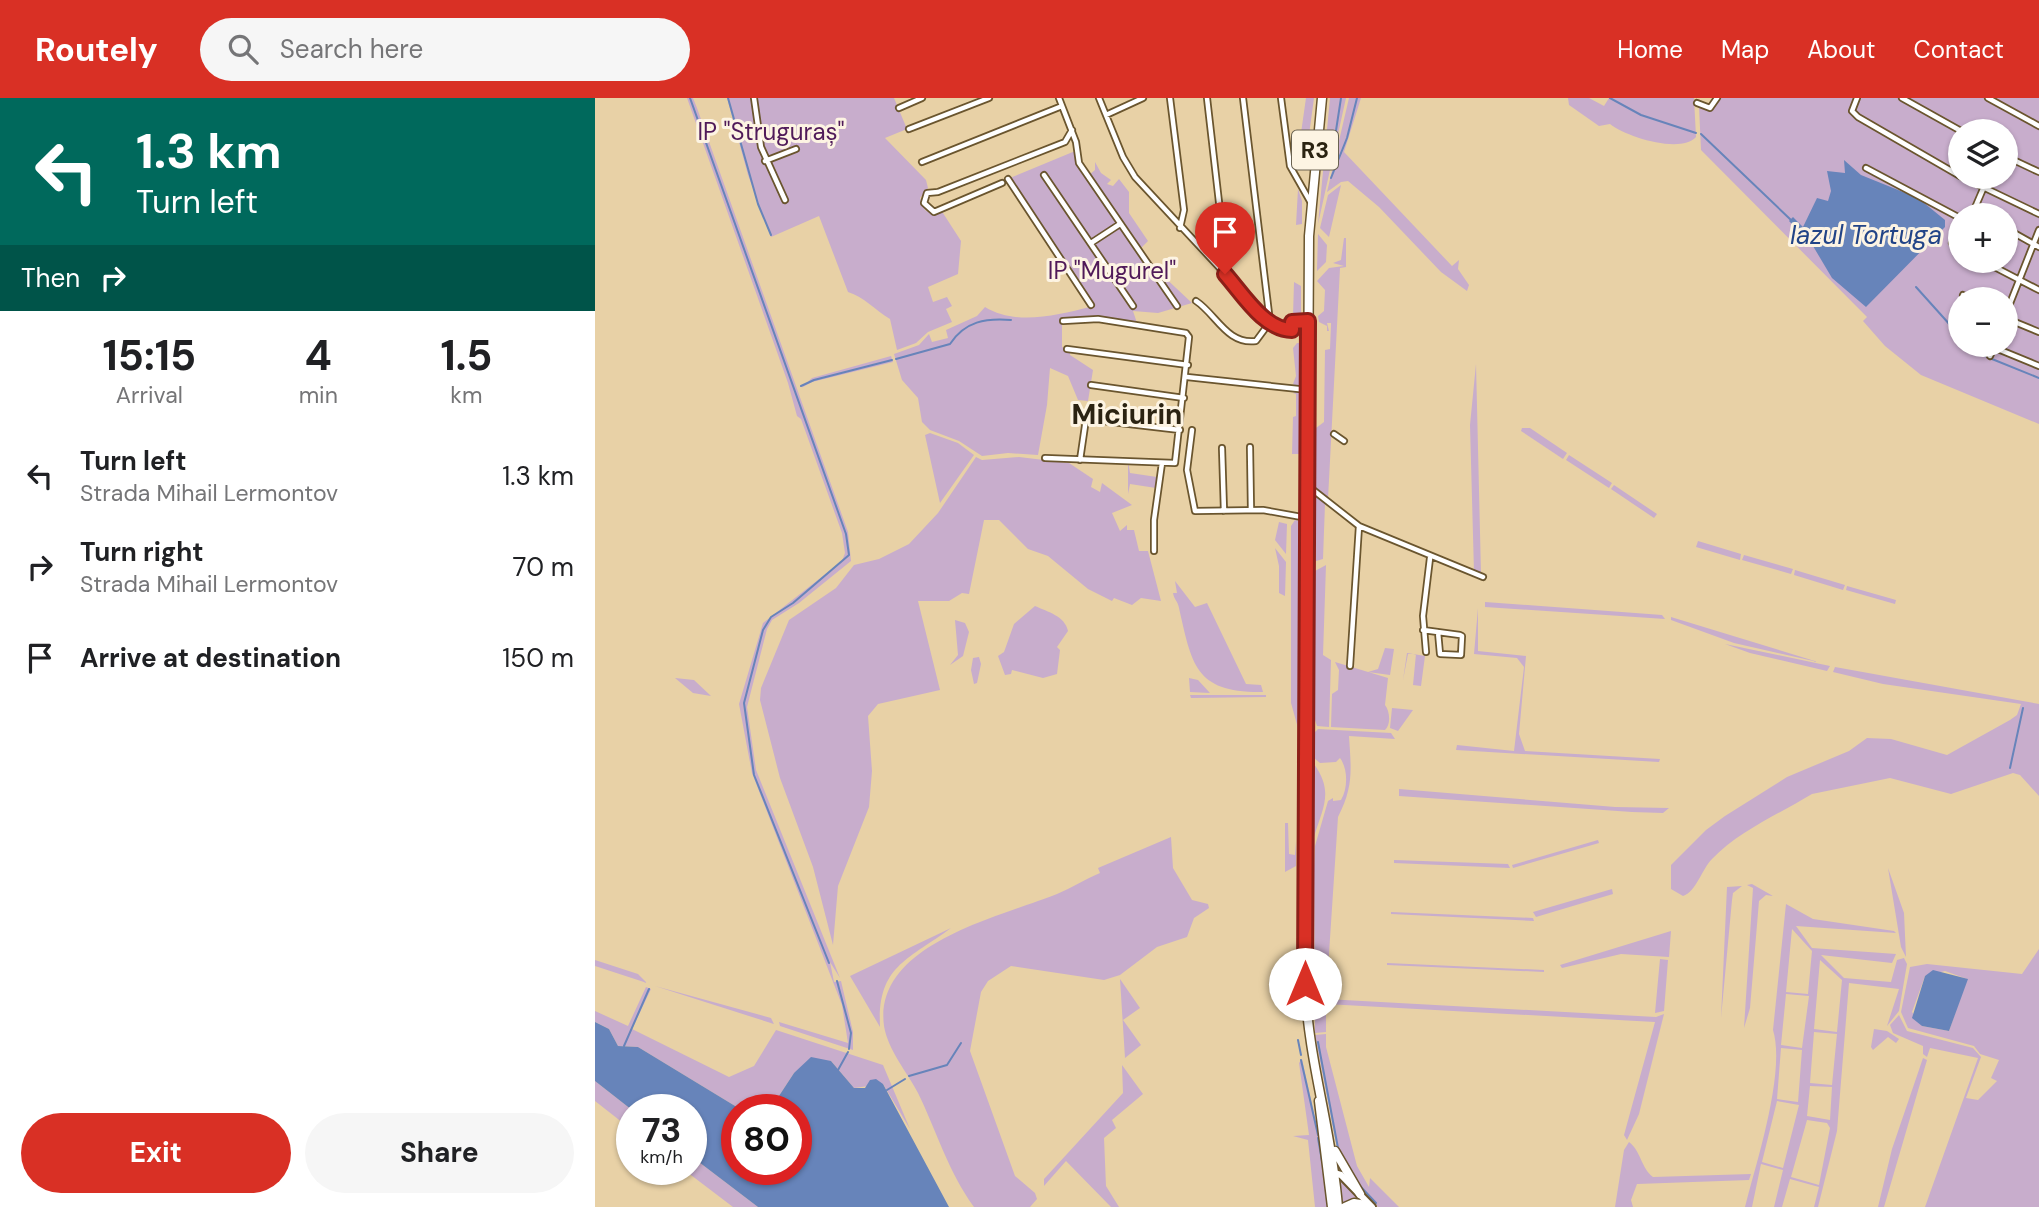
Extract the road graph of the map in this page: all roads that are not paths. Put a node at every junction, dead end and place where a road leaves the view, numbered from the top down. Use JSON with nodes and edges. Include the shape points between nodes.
{"nodes":[{"id":1,"x":754,"y":98,"type":"edge"},
{"id":2,"x":922,"y":98,"type":"edge"},
{"id":3,"x":989,"y":98,"type":"edge"},
{"id":4,"x":1059,"y":98,"type":"edge"},
{"id":5,"x":1099,"y":98,"type":"edge"},
{"id":6,"x":1143,"y":98,"type":"edge"},
{"id":7,"x":1170,"y":98,"type":"edge"},
{"id":8,"x":1207,"y":98,"type":"edge"},
{"id":9,"x":1244,"y":98,"type":"edge"},
{"id":10,"x":1281,"y":98,"type":"edge"},
{"id":11,"x":1322,"y":98,"type":"edge"},
{"id":12,"x":1717,"y":98,"type":"edge"},
{"id":13,"x":1857,"y":98,"type":"edge"},
{"id":14,"x":1902,"y":98,"type":"edge"},
{"id":15,"x":1988,"y":98,"type":"edge"},
{"id":16,"x":977,"y":100,"type":"edge"},
{"id":17,"x":1697,"y":103,"type":"dead end"},
{"id":18,"x":1062,"y":106,"type":"junction"},
{"id":19,"x":899,"y":108,"type":"dead end"},
{"id":20,"x":1106,"y":116,"type":"junction"},
{"id":21,"x":1948,"y":124,"type":"edge"},
{"id":22,"x":2039,"y":126,"type":"edge"},
{"id":23,"x":909,"y":129,"type":"dead end"},
{"id":24,"x":1072,"y":130,"type":"junction"},
{"id":25,"x":796,"y":149,"type":"dead end"},
{"id":26,"x":765,"y":162,"type":"junction"},
{"id":27,"x":922,"y":162,"type":"dead end"},
{"id":28,"x":2018,"y":162,"type":"edge"},
{"id":29,"x":1866,"y":168,"type":"dead end"},
{"id":30,"x":1948,"y":169,"type":"edge"},
{"id":31,"x":2039,"y":172,"type":"edge"},
{"id":32,"x":1044,"y":175,"type":"dead end"},
{"id":33,"x":1009,"y":179,"type":"dead end"},
{"id":34,"x":1003,"y":183,"type":"dead end"},
{"id":35,"x":1983,"y":189,"type":"joint"},
{"id":36,"x":785,"y":200,"type":"dead end"},
{"id":37,"x":1311,"y":203,"type":"junction"},
{"id":38,"x":1976,"y":203,"type":"edge"},
{"id":39,"x":1948,"y":211,"type":"edge"},
{"id":40,"x":2039,"y":214,"type":"edge"},
{"id":41,"x":1120,"y":224,"type":"junction"},
{"id":42,"x":1180,"y":228,"type":"junction"},
{"id":43,"x":2039,"y":230,"type":"edge"},
{"id":44,"x":2018,"y":236,"type":"edge"},
{"id":45,"x":1091,"y":243,"type":"junction"},
{"id":46,"x":2033,"y":244,"type":"junction"},
{"id":47,"x":2039,"y":247,"type":"edge"},
{"id":48,"x":2005,"y":273,"type":"edge"},
{"id":49,"x":1225,"y":274,"type":"junction"},
{"id":50,"x":2019,"y":281,"type":"junction"},
{"id":51,"x":2017,"y":287,"type":"edge"},
{"id":52,"x":2039,"y":290,"type":"edge"},
{"id":53,"x":1196,"y":300,"type":"dead end"},
{"id":54,"x":1091,"y":305,"type":"dead end"},
{"id":55,"x":1133,"y":306,"type":"dead end"},
{"id":56,"x":1177,"y":306,"type":"dead end"},
{"id":57,"x":1063,"y":321,"type":"dead end"},
{"id":58,"x":1308,"y":321,"type":"junction"},
{"id":59,"x":1270,"y":322,"type":"junction"},
{"id":60,"x":2018,"y":323,"type":"edge"},
{"id":61,"x":2039,"y":332,"type":"edge"},
{"id":62,"x":1066,"y":349,"type":"dead end"},
{"id":63,"x":2018,"y":357,"type":"edge"},
{"id":64,"x":1188,"y":365,"type":"junction"},
{"id":65,"x":2039,"y":366,"type":"edge"},
{"id":66,"x":1187,"y":377,"type":"junction"},
{"id":67,"x":1091,"y":385,"type":"dead end"},
{"id":68,"x":1308,"y":390,"type":"junction"},
{"id":69,"x":1184,"y":398,"type":"junction"},
{"id":70,"x":1180,"y":430,"type":"junction"},
{"id":71,"x":1192,"y":430,"type":"dead end"},
{"id":72,"x":1334,"y":434,"type":"dead end"},
{"id":73,"x":1344,"y":441,"type":"dead end"},
{"id":74,"x":1250,"y":447,"type":"dead end"},
{"id":75,"x":1222,"y":448,"type":"dead end"},
{"id":76,"x":1045,"y":458,"type":"dead end"},
{"id":77,"x":1080,"y":460,"type":"junction"},
{"id":78,"x":1162,"y":463,"type":"junction"},
{"id":79,"x":1308,"y":485,"type":"junction"},
{"id":80,"x":1251,"y":510,"type":"junction"},
{"id":81,"x":1224,"y":511,"type":"junction"},
{"id":82,"x":1308,"y":518,"type":"junction"},
{"id":83,"x":1359,"y":526,"type":"junction"},
{"id":84,"x":1154,"y":551,"type":"dead end"},
{"id":85,"x":1430,"y":558,"type":"junction"},
{"id":86,"x":1483,"y":577,"type":"dead end"},
{"id":87,"x":1423,"y":630,"type":"junction"},
{"id":88,"x":1438,"y":632,"type":"junction"},
{"id":89,"x":1426,"y":652,"type":"dead end"},
{"id":90,"x":1350,"y":666,"type":"dead end"},
{"id":91,"x":1324,"y":1129,"type":"junction"},
{"id":92,"x":1332,"y":1176,"type":"junction"},
{"id":93,"x":1360,"y":1194,"type":"junction"},
{"id":94,"x":1369,"y":1206,"type":"edge"},
{"id":95,"x":1335,"y":1207,"type":"edge"},
{"id":96,"x":1345,"y":1207,"type":"edge"}],
"edges":[{"from":1,"to":26,"type":"street"},
{"from":2,"to":19,"type":"street"},
{"from":3,"to":16,"type":"street"},
{"from":4,"to":18,"type":"street"},
{"from":5,"to":20,"type":"street"},
{"from":6,"to":20,"type":"street"},
{"from":7,"to":42,"type":"street","via":[[1184,210]]},
{"from":8,"to":49,"type":"street"},
{"from":9,"to":59,"type":"street"},
{"from":10,"to":37,"type":"street","via":[[1290,166]]},
{"from":11,"to":37,"type":"highway","number":"R3"},
{"from":12,"to":17,"type":"street","via":[[1710,107]]},
{"from":13,"to":30,"type":"street","via":[[1852,111],[1857,117]]},
{"from":14,"to":21,"type":"street"},
{"from":15,"to":22,"type":"street"},
{"from":16,"to":23,"type":"street"},
{"from":18,"to":24,"type":"street"},
{"from":18,"to":27,"type":"street"},
{"from":20,"to":42,"type":"street","via":[[1130,171]]},
{"from":24,"to":34,"type":"street","via":[[1065,142],[927,193],[923,199],[934,212]]},
{"from":24,"to":41,"type":"street","via":[[1079,163]]},
{"from":25,"to":26,"type":"street"},
{"from":26,"to":36,"type":"street"},
{"from":28,"to":31,"type":"street"},
{"from":29,"to":39,"type":"street"},
{"from":32,"to":45,"type":"street"},
{"from":33,"to":54,"type":"street"},
{"from":35,"to":38,"type":"street"},
{"from":35,"to":40,"type":"street"},
{"from":37,"to":58,"type":"highway","number":"R3"},
{"from":41,"to":45,"type":"street"},
{"from":41,"to":56,"type":"street"},
{"from":42,"to":49,"type":"street"},
{"from":43,"to":46,"type":"street"},
{"from":44,"to":46,"type":"street"},
{"from":45,"to":55,"type":"street"},
{"from":46,"to":47,"type":"street"},
{"from":46,"to":50,"type":"street"},
{"from":48,"to":50,"type":"street"},
{"from":49,"to":59,"type":"street"},
{"from":50,"to":51,"type":"street"},
{"from":50,"to":52,"type":"street"},
{"from":53,"to":59,"type":"street","via":[[1230,334],[1245,341],[1256,341]]},
{"from":57,"to":64,"type":"street","via":[[1119,321],[1184,331],[1189,337]]},
{"from":58,"to":59,"type":"street","via":[[1292,322],[1292,330]]},
{"from":58,"to":68,"type":"highway","number":"R3"},
{"from":60,"to":61,"type":"street"},
{"from":62,"to":64,"type":"street"},
{"from":63,"to":65,"type":"street"},
{"from":64,"to":66,"type":"street"},
{"from":66,"to":68,"type":"street"},
{"from":66,"to":69,"type":"street"},
{"from":67,"to":69,"type":"street"},
{"from":68,"to":79,"type":"highway","number":"R3"},
{"from":69,"to":70,"type":"street"},
{"from":70,"to":77,"type":"street","via":[[1085,420]]},
{"from":70,"to":78,"type":"street","via":[[1175,463]]},
{"from":71,"to":81,"type":"street","via":[[1188,474],[1195,511]]},
{"from":72,"to":73,"type":"street"},
{"from":74,"to":80,"type":"street"},
{"from":75,"to":81,"type":"street"},
{"from":76,"to":77,"type":"street"},
{"from":77,"to":78,"type":"street"},
{"from":78,"to":84,"type":"street"},
{"from":79,"to":82,"type":"highway","number":"R3"},
{"from":79,"to":83,"type":"street"},
{"from":80,"to":81,"type":"street"},
{"from":80,"to":82,"type":"street"},
{"from":82,"to":91,"type":"highway","number":"R3","via":[[1305,984],[1308,1034]]},
{"from":83,"to":85,"type":"street"},
{"from":83,"to":90,"type":"street"},
{"from":85,"to":86,"type":"street"},
{"from":85,"to":87,"type":"street"},
{"from":87,"to":88,"type":"street"},
{"from":87,"to":89,"type":"street"},
{"from":88,"to":88,"type":"street","via":[[1464,638],[1461,655],[1440,654]]},
{"from":91,"to":92,"type":"highway","number":"R3"},
{"from":91,"to":93,"type":"highway","number":"R3"},
{"from":92,"to":93,"type":"main road","via":[[1340,1174]]},
{"from":92,"to":94,"type":"main road"},
{"from":92,"to":95,"type":"highway","number":"R3"},
{"from":93,"to":94,"type":"main road"},
{"from":94,"to":96,"type":"highway","via":[[1354,1203]]}]}
